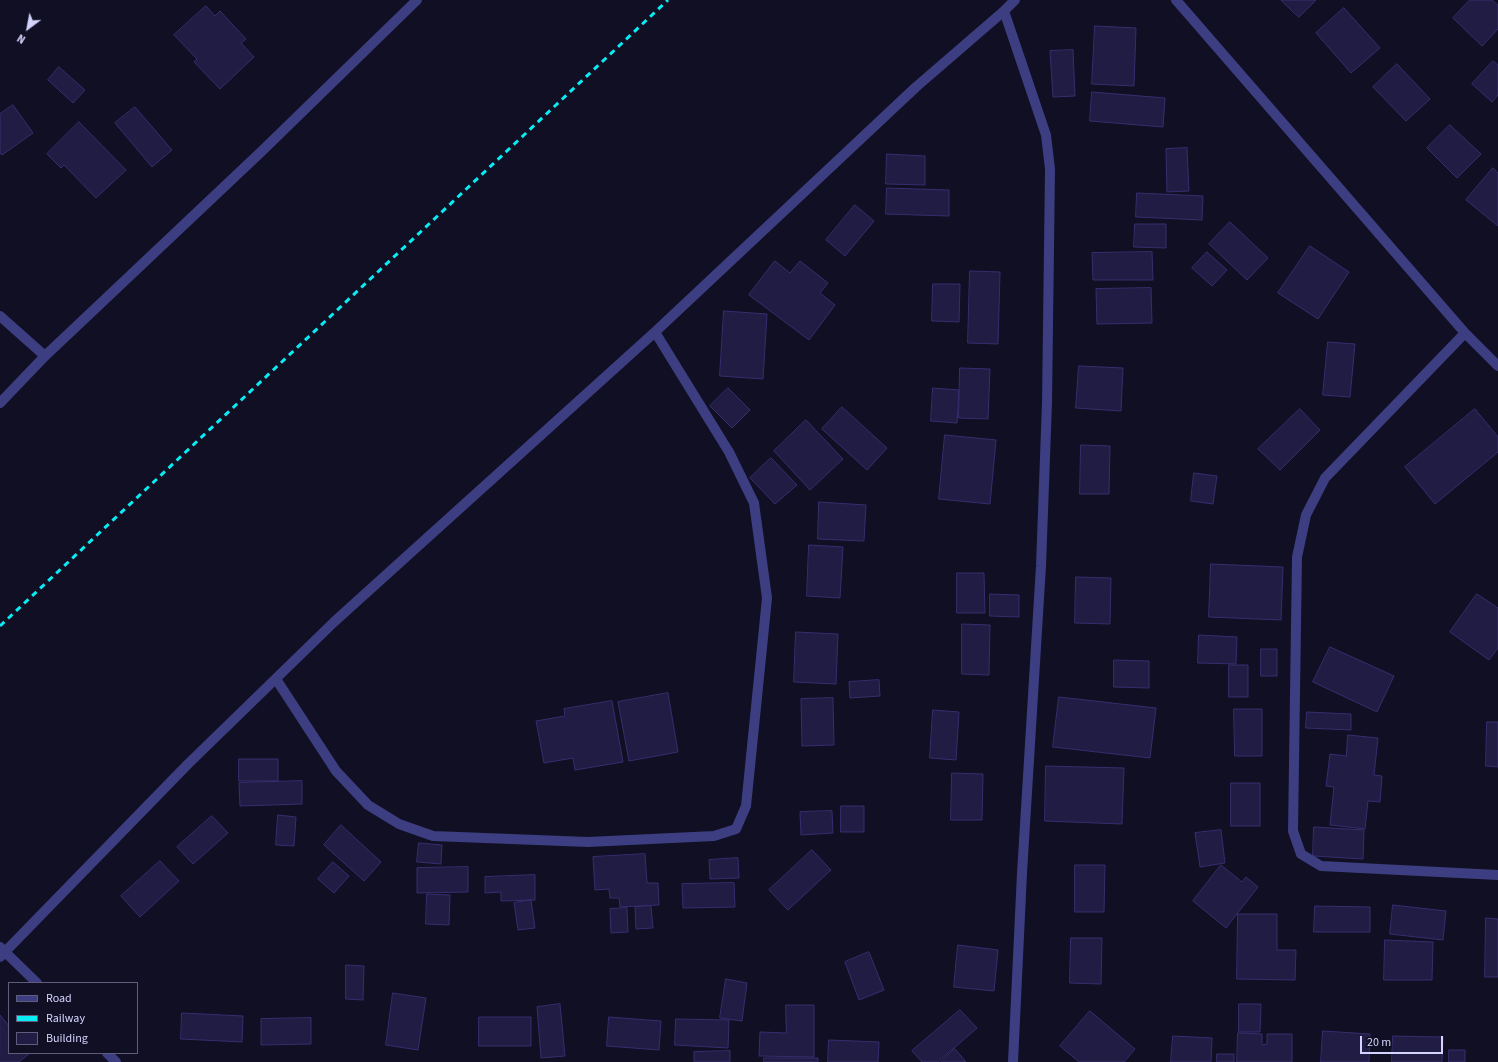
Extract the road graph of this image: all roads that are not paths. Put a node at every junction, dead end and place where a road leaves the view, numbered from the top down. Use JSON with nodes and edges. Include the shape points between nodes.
{"nodes":[{"id":1,"x":417,"y":0,"type":"edge"},
{"id":2,"x":1014,"y":0,"type":"edge"},
{"id":3,"x":1176,"y":0,"type":"edge"},
{"id":4,"x":1004,"y":10,"type":"junction"},
{"id":5,"x":0,"y":316,"type":"edge"},
{"id":6,"x":655,"y":332,"type":"junction"},
{"id":7,"x":1465,"y":333,"type":"junction"},
{"id":8,"x":45,"y":356,"type":"junction"},
{"id":9,"x":1498,"y":366,"type":"edge"},
{"id":10,"x":0,"y":403,"type":"edge"},
{"id":11,"x":276,"y":679,"type":"junction"},
{"id":12,"x":1498,"y":875,"type":"edge"},
{"id":13,"x":2,"y":952,"type":"edge"},
{"id":14,"x":37,"y":982,"type":"edge"},
{"id":15,"x":108,"y":1054,"type":"edge"},
{"id":16,"x":116,"y":1062,"type":"edge"},
{"id":17,"x":1014,"y":1062,"type":"edge"}],
"edges":[{"from":1,"to":8,"type":"street","via":[[258,155]]},
{"from":2,"to":4,"type":"street"},
{"from":3,"to":7,"type":"street"},
{"from":4,"to":6,"type":"street","via":[[916,87]]},
{"from":4,"to":17,"type":"street","via":[[1046,136],[1050,170],[1047,403],[1041,566],[1022,873]]},
{"from":5,"to":8,"type":"street"},
{"from":6,"to":11,"type":"street","via":[[334,622]]},
{"from":6,"to":11,"type":"street","via":[[729,452],[754,504],[767,598],[746,806],[736,829],[714,836],[588,842],[433,836],[399,824],[368,805],[336,771]]},
{"from":7,"to":9,"type":"street"},
{"from":7,"to":12,"type":"street","via":[[1325,478],[1306,516],[1296,557],[1293,831],[1301,854],[1321,866]]},
{"from":8,"to":10,"type":"street"},
{"from":11,"to":13,"type":"street"},
{"from":13,"to":14,"type":"street"},
{"from":15,"to":16,"type":"street"}]}
